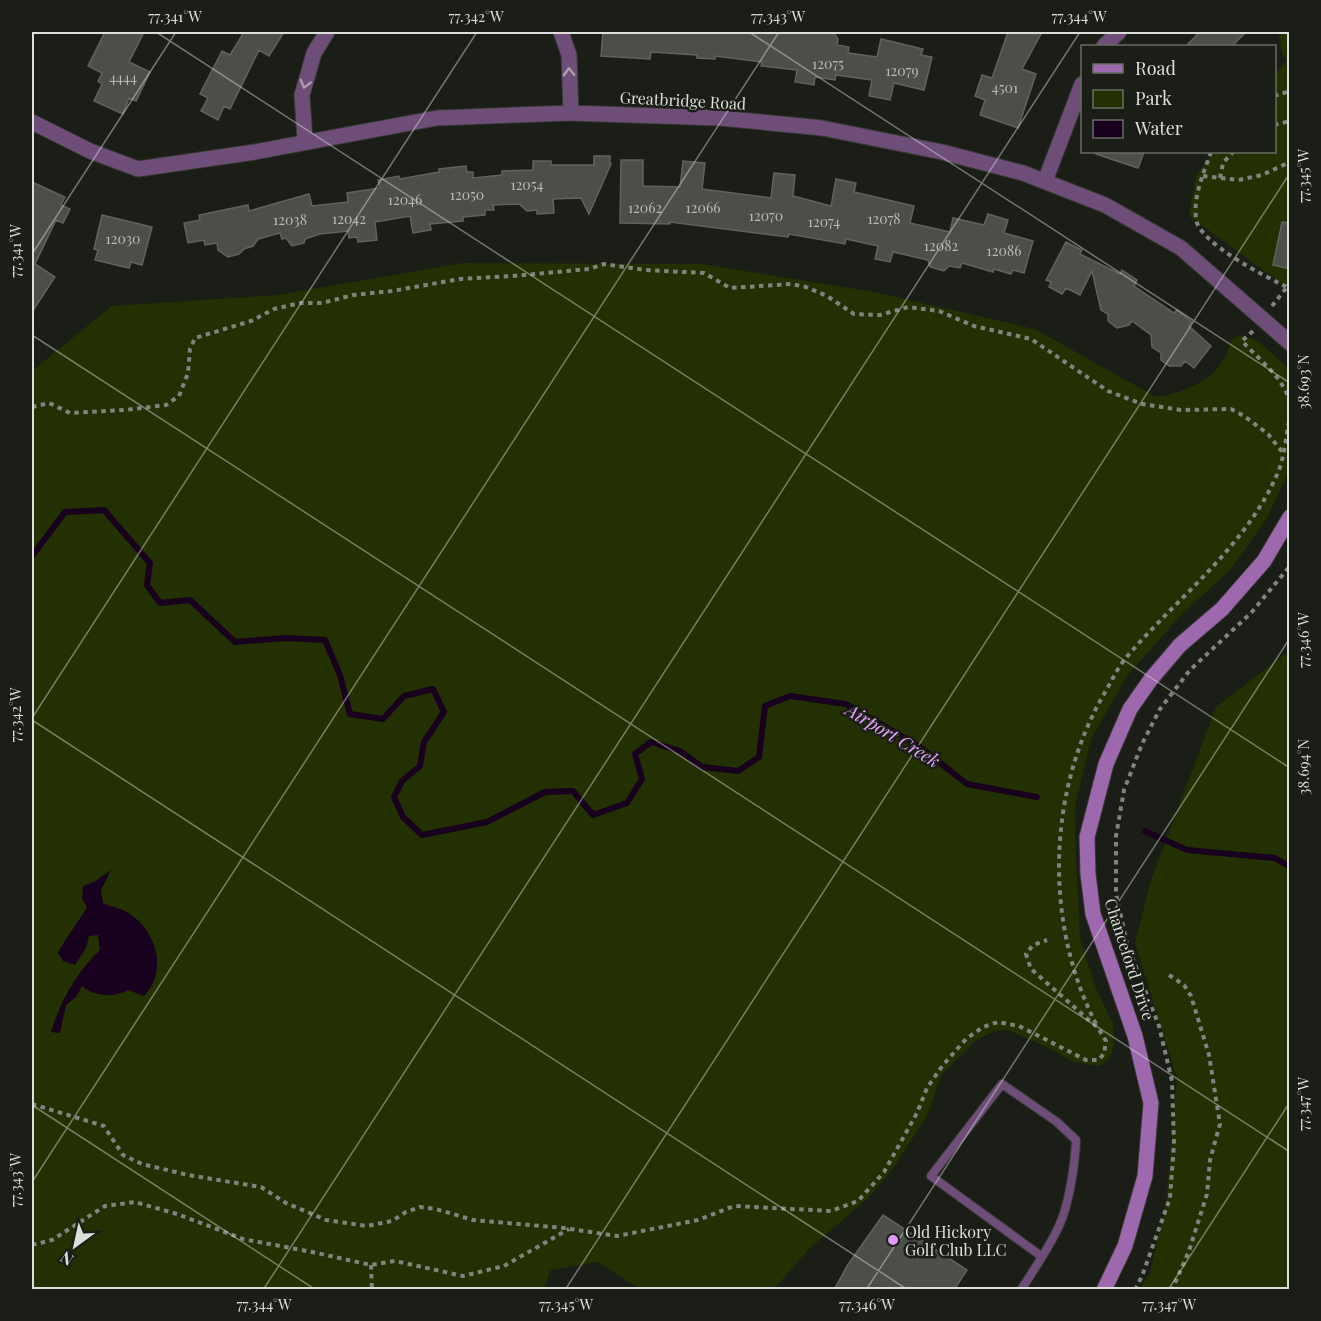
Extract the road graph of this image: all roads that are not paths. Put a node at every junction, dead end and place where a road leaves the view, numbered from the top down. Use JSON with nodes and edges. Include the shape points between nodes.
{"nodes":[{"id":1,"x":327,"y":32,"type":"edge"},
{"id":2,"x":561,"y":32,"type":"edge"},
{"id":3,"x":1119,"y":32,"type":"edge"},
{"id":4,"x":1105,"y":45,"type":"edge"},
{"id":5,"x":1081,"y":89,"type":"edge"},
{"id":6,"x":571,"y":113,"type":"junction"},
{"id":7,"x":32,"y":122,"type":"edge"},
{"id":8,"x":305,"y":141,"type":"junction"},
{"id":9,"x":1045,"y":180,"type":"junction"},
{"id":10,"x":1290,"y":343,"type":"edge"},
{"id":11,"x":1290,"y":517,"type":"edge"},
{"id":12,"x":1041,"y":1256,"type":"junction"},
{"id":13,"x":1021,"y":1290,"type":"edge"},
{"id":14,"x":1104,"y":1290,"type":"edge"}],
"edges":[{"from":1,"to":8,"type":"street","one_way":true,"via":[[314,53],[302,95]]},
{"from":6,"to":2,"type":"street","one_way":true,"via":[[569,55]]},
{"from":3,"to":4,"type":"street"},
{"from":5,"to":9,"type":"street"},
{"from":6,"to":8,"type":"street","name":"Greatbridge Road","via":[[437,118]]},
{"from":6,"to":9,"type":"street","name":"Greatbridge Road","via":[[720,118],[822,128],[942,152]]},
{"from":7,"to":8,"type":"street","name":"Greatbridge Road","via":[[90,151],[138,169]]},
{"from":9,"to":10,"type":"street","name":"Greatbridge Road","via":[[1106,205],[1181,248]]},
{"from":11,"to":14,"type":"street","name":"Chanceford Drive","via":[[1264,561],[1221,609],[1180,645],[1130,709],[1106,764],[1087,837],[1093,914],[1135,1036],[1151,1103],[1145,1176],[1125,1246]]},
{"from":12,"to":12,"type":"lane","via":[[1060,1225],[1076,1164],[1076,1140],[1002,1083],[931,1176]]},
{"from":12,"to":13,"type":"lane"}]}
